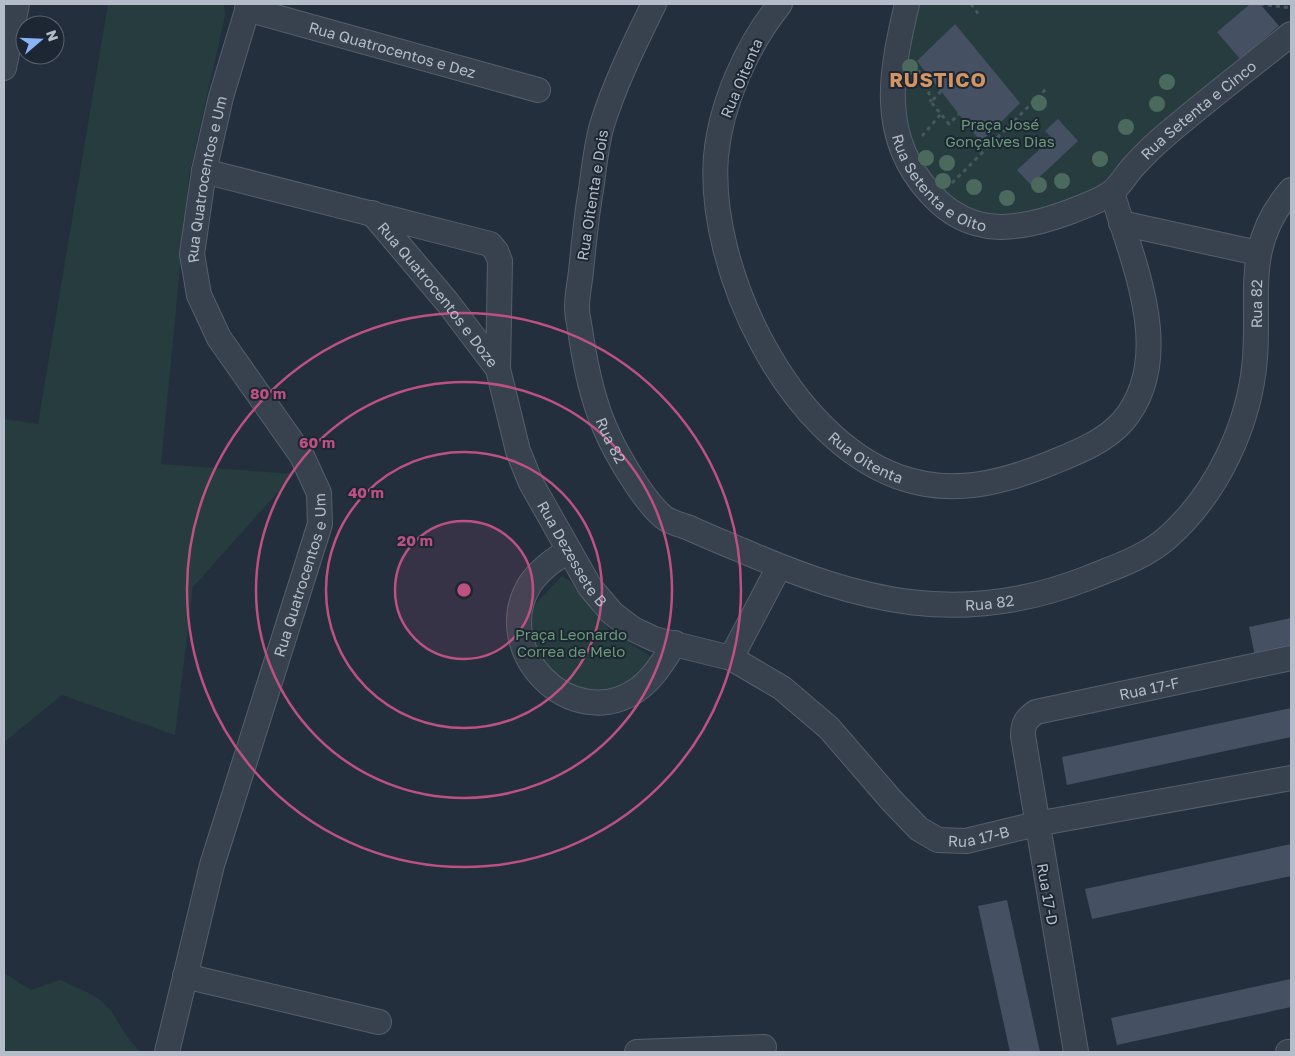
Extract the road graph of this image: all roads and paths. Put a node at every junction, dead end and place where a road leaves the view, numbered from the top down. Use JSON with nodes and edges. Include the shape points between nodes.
{"nodes":[{"id":1,"x":17,"y":4,"type":"edge"},
{"id":2,"x":654,"y":4,"type":"edge"},
{"id":3,"x":780,"y":4,"type":"edge"},
{"id":4,"x":907,"y":4,"type":"edge"},
{"id":5,"x":971,"y":4,"type":"edge"},
{"id":6,"x":1260,"y":4,"type":"edge"},
{"id":7,"x":248,"y":6,"type":"edge"},
{"id":8,"x":1291,"y":8,"type":"edge"},
{"id":9,"x":979,"y":15,"type":"dead end"},
{"id":10,"x":1291,"y":34,"type":"edge"},
{"id":11,"x":4,"y":68,"type":"edge"},
{"id":12,"x":1047,"y":88,"type":"dead end"},
{"id":13,"x":538,"y":90,"type":"dead end"},
{"id":14,"x":942,"y":91,"type":"dead end"},
{"id":15,"x":960,"y":114,"type":"dead end"},
{"id":16,"x":204,"y":171,"type":"junction"},
{"id":17,"x":1291,"y":190,"type":"edge"},
{"id":18,"x":1112,"y":192,"type":"junction"},
{"id":19,"x":936,"y":200,"type":"junction"},
{"id":20,"x":372,"y":213,"type":"junction"},
{"id":21,"x":1121,"y":223,"type":"junction"},
{"id":22,"x":1258,"y":253,"type":"junction"},
{"id":23,"x":577,"y":307,"type":"joint"},
{"id":24,"x":498,"y":369,"type":"junction"},
{"id":25,"x":569,"y":550,"type":"junction"},
{"id":26,"x":779,"y":567,"type":"junction"},
{"id":27,"x":675,"y":643,"type":"junction"},
{"id":28,"x":731,"y":658,"type":"junction"},
{"id":29,"x":1291,"y":658,"type":"edge"},
{"id":30,"x":1024,"y":736,"type":"joint"},
{"id":31,"x":1291,"y":778,"type":"edge"},
{"id":32,"x":1036,"y":824,"type":"junction"},
{"id":33,"x":185,"y":976,"type":"junction"},
{"id":34,"x":379,"y":1022,"type":"dead end"},
{"id":35,"x":764,"y":1047,"type":"dead end"},
{"id":36,"x":167,"y":1052,"type":"edge"},
{"id":37,"x":637,"y":1052,"type":"edge"},
{"id":38,"x":1076,"y":1052,"type":"edge"}],
"edges":[{"from":1,"to":11,"type":"street"},
{"from":2,"to":23,"type":"street","name":"Rua Oitenta e Dois","via":[[630,52],[601,128],[588,205]]},
{"from":3,"to":21,"type":"street","name":"Rua Oitenta","via":[[764,24],[746,60],[720,133],[715,183],[722,236],[735,287],[773,361],[827,430],[866,461],[917,482],[952,486],[990,484],[1060,460],[1096,442],[1122,422],[1140,390],[1149,336],[1143,295]]},
{"from":4,"to":19,"type":"street","name":"Rua Setenta e Oito","via":[[893,72],[893,116],[901,146],[912,169]]},
{"from":5,"to":9,"type":"path"},
{"from":6,"to":8,"type":"path"},
{"from":7,"to":13,"type":"street","name":"Rua Quatrocentos e Dez"},
{"from":7,"to":16,"type":"street","name":"Rua Quatrocentos e Um","via":[[221,97]]},
{"from":10,"to":18,"type":"street","name":"Rua Setenta e Cinco","via":[[1167,134]]},
{"from":12,"to":19,"type":"path"},
{"from":14,"to":15,"type":"path","via":[[931,102],[950,124]]},
{"from":16,"to":20,"type":"street","name":"Rua Quatrocentos e Doze"},
{"from":16,"to":33,"type":"street","name":"Rua Quatrocentos e Um","via":[[192,254],[199,295],[219,338],[302,456],[319,493],[320,524],[212,866]]},
{"from":17,"to":22,"type":"street","name":"Rua 82","via":[[1264,235]]},
{"from":18,"to":19,"type":"street","name":"Rua Setenta e Oito","via":[[1061,215],[1009,228],[970,223]]},
{"from":18,"to":21,"type":"street","name":"Rua Oitenta"},
{"from":20,"to":24,"type":"street","name":"Rua Quatrocentos e Doze","via":[[448,303]]},
{"from":20,"to":24,"type":"street","name":"Rua Quatrocentos e Doze","via":[[490,244],[496,251],[500,261]]},
{"from":21,"to":22,"type":"street"},
{"from":22,"to":26,"type":"street","name":"Rua 82","via":[[1255,359],[1243,424],[1205,492],[1172,532],[1152,548],[1122,564],[1056,589],[962,605],[916,604],[871,597],[823,584]]},
{"from":23,"to":26,"type":"street","name":"Rua 82","via":[[588,383],[605,430],[632,480],[666,518]]},
{"from":24,"to":25,"type":"street","name":"Rua Dezessete B","via":[[518,451],[531,483]]},
{"from":25,"to":27,"type":"street","name":"Rua Dezessete B","via":[[590,587],[612,613],[633,629],[654,639]]},
{"from":25,"to":27,"type":"street","via":[[542,568],[529,586],[520,614],[521,639],[529,663],[540,678],[566,696],[591,703],[609,702],[636,691],[653,676]]},
{"from":26,"to":28,"type":"street"},
{"from":27,"to":28,"type":"street","name":"Rua Dezessete B"},
{"from":28,"to":32,"type":"street","name":"Rua 17-B","via":[[782,688],[829,728],[919,829],[938,840],[966,841]]},
{"from":29,"to":30,"type":"street","name":"Rua 17-F","via":[[1036,712],[1026,719]]},
{"from":30,"to":32,"type":"street","name":"Rua 17-D"},
{"from":31,"to":32,"type":"street","name":"Rua 17-B"},
{"from":32,"to":38,"type":"street","name":"Rua 17-D"},
{"from":33,"to":34,"type":"street"},
{"from":33,"to":36,"type":"street","name":"Rua Quatrocentos e Um"},
{"from":35,"to":37,"type":"street"}]}
